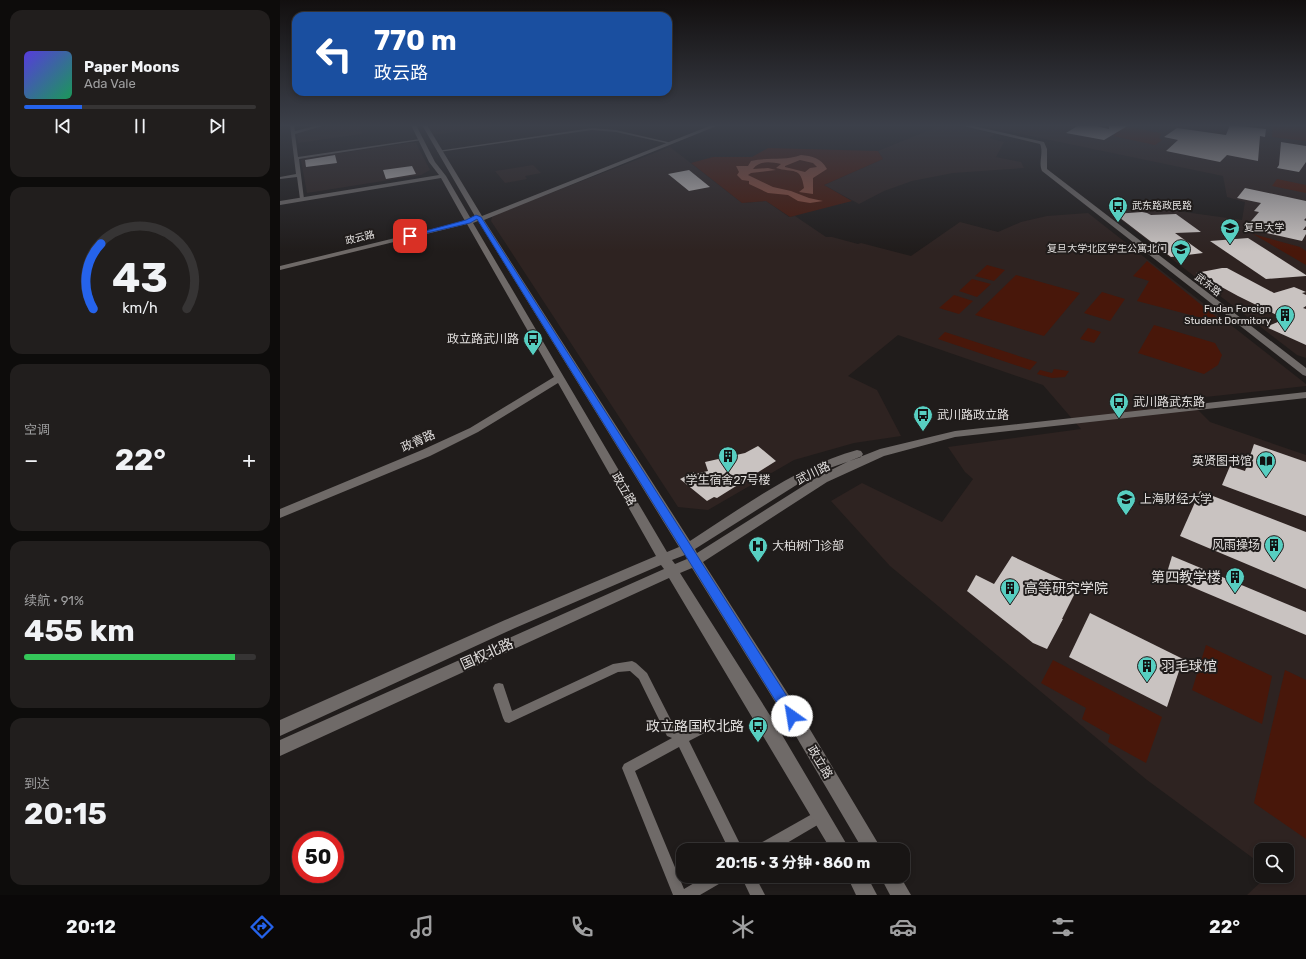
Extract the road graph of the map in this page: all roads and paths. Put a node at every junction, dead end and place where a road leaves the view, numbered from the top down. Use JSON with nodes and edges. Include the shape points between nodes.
{"nodes":[{"id":1,"x":298,"y":167,"type":"edge"},
{"id":2,"x":436,"y":167,"type":"edge"},
{"id":3,"x":448,"y":167,"type":"edge"},
{"id":4,"x":608,"y":167,"type":"edge"},
{"id":5,"x":1042,"y":167,"type":"edge"},
{"id":6,"x":299,"y":175,"type":"junction"},
{"id":7,"x":442,"y":175,"type":"junction"},
{"id":8,"x":280,"y":178,"type":"edge"},
{"id":9,"x":302,"y":198,"type":"junction"},
{"id":10,"x":280,"y":202,"type":"edge"},
{"id":11,"x":479,"y":218,"type":"junction"},
{"id":12,"x":468,"y":221,"type":"junction"},
{"id":13,"x":280,"y":268,"type":"edge"},
{"id":14,"x":1306,"y":373,"type":"edge"},
{"id":15,"x":559,"y":378,"type":"junction"},
{"id":16,"x":1306,"y":395,"type":"edge"},
{"id":17,"x":280,"y":514,"type":"edge"},
{"id":18,"x":690,"y":554,"type":"junction"},
{"id":19,"x":668,"y":565,"type":"junction"},
{"id":20,"x":499,"y":688,"type":"dead end"},
{"id":21,"x":710,"y":724,"type":"dead end"},
{"id":22,"x":280,"y":728,"type":"edge"},
{"id":23,"x":682,"y":739,"type":"junction"},
{"id":24,"x":280,"y":748,"type":"edge"},
{"id":25,"x":820,"y":815,"type":"junction"},
{"id":26,"x":733,"y":843,"type":"edge"},
{"id":27,"x":774,"y":843,"type":"edge"},
{"id":28,"x":837,"y":843,"type":"edge"},
{"id":29,"x":869,"y":843,"type":"edge"},
{"id":30,"x":707,"y":883,"type":"edge"},
{"id":31,"x":752,"y":883,"type":"edge"},
{"id":32,"x":860,"y":883,"type":"edge"},
{"id":33,"x":893,"y":883,"type":"edge"},
{"id":34,"x":680,"y":895,"type":"edge"},
{"id":35,"x":687,"y":895,"type":"edge"},
{"id":36,"x":758,"y":895,"type":"edge"},
{"id":37,"x":867,"y":895,"type":"edge"},
{"id":38,"x":901,"y":895,"type":"edge"}],
"edges":[{"from":1,"to":6,"type":"street"},
{"from":2,"to":7,"type":"main road","name":"政立路"},
{"from":3,"to":11,"type":"main road","name":"政立路"},
{"from":4,"to":11,"type":"main road","name":"政云路"},
{"from":5,"to":14,"type":"main road","name":"武东路"},
{"from":6,"to":8,"type":"street"},
{"from":6,"to":9,"type":"street"},
{"from":7,"to":9,"type":"main road"},
{"from":7,"to":12,"type":"main road","name":"政立路"},
{"from":9,"to":10,"type":"main road"},
{"from":11,"to":12,"type":"main road","name":"政云路"},
{"from":11,"to":18,"type":"main road","name":"政立路"},
{"from":12,"to":13,"type":"main road","name":"政云路"},
{"from":12,"to":15,"type":"main road","name":"政立路"},
{"from":15,"to":17,"type":"main road","name":"政青路","via":[[474,430]]},
{"from":15,"to":19,"type":"main road","name":"政立路"},
{"from":16,"to":18,"type":"main road","name":"国权北路","via":[[955,434],[880,453],[823,478]]},
{"from":18,"to":19,"type":"main road","name":"国权北路"},
{"from":18,"to":29,"type":"main road","name":"政立路"},
{"from":19,"to":22,"type":"main road","name":"国权北路","via":[[510,624]]},
{"from":19,"to":24,"type":"main road","name":"国权北路"},
{"from":19,"to":25,"type":"main road","name":"政立路"},
{"from":20,"to":23,"type":"street","via":[[509,718],[617,667],[632,666],[643,676],[671,732],[680,735]]},
{"from":21,"to":23,"type":"street"},
{"from":23,"to":26,"type":"street"},
{"from":23,"to":34,"type":"street","via":[[628,768]]},
{"from":25,"to":27,"type":"street"},
{"from":25,"to":28,"type":"main road","name":"政立路"},
{"from":30,"to":35,"type":"street"},
{"from":31,"to":36,"type":"street"},
{"from":32,"to":37,"type":"main road"},
{"from":33,"to":38,"type":"main road"}]}
